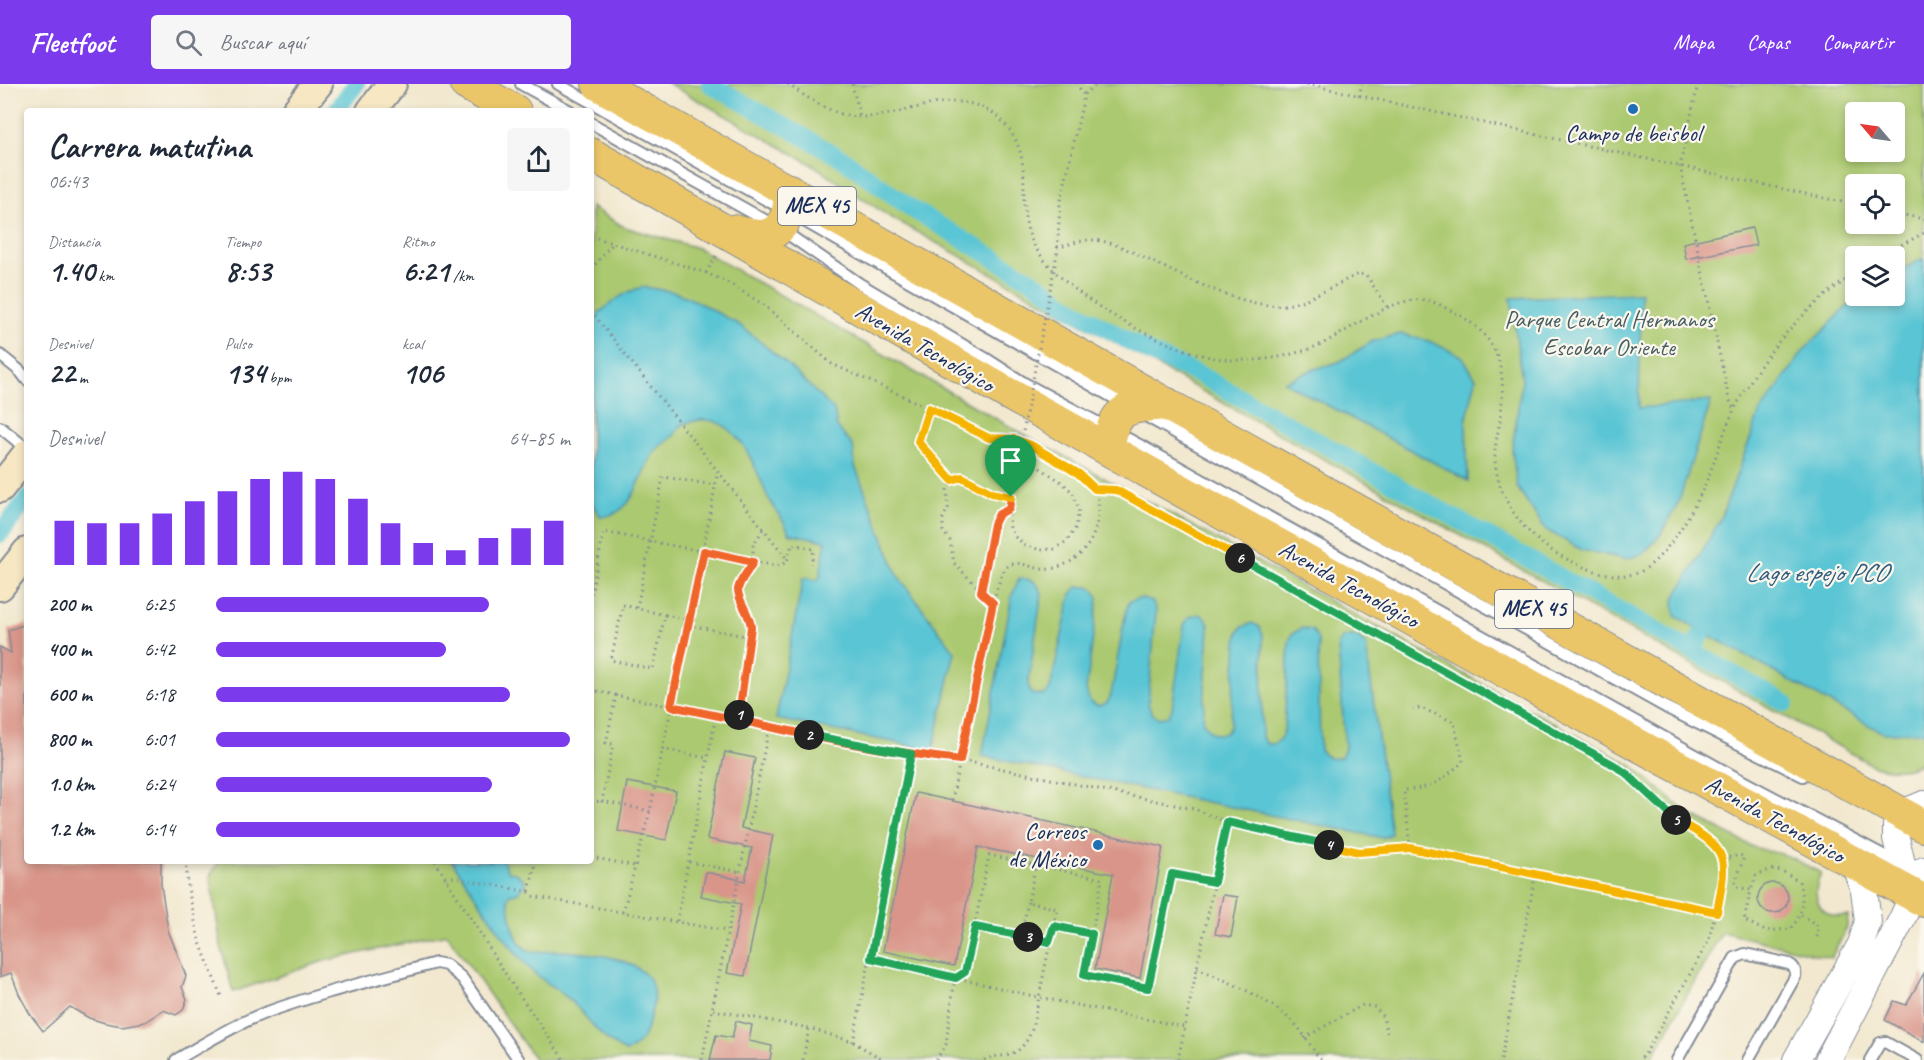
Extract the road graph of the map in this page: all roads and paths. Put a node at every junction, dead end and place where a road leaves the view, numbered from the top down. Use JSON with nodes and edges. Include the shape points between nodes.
{"nodes":[{"id":1,"x":318,"y":84,"type":"edge"},
{"id":2,"x":392,"y":84,"type":"edge"},
{"id":3,"x":466,"y":84,"type":"edge"},
{"id":4,"x":522,"y":84,"type":"edge"},
{"id":5,"x":558,"y":84,"type":"edge"},
{"id":6,"x":598,"y":84,"type":"edge"},
{"id":7,"x":788,"y":84,"type":"edge"},
{"id":8,"x":852,"y":84,"type":"edge"},
{"id":9,"x":1077,"y":84,"type":"edge"},
{"id":10,"x":1097,"y":84,"type":"edge"},
{"id":11,"x":1307,"y":84,"type":"edge"},
{"id":12,"x":1362,"y":84,"type":"edge"},
{"id":13,"x":1698,"y":84,"type":"edge"},
{"id":14,"x":1083,"y":94,"type":"junction"},
{"id":15,"x":1359,"y":96,"type":"junction"},
{"id":16,"x":298,"y":108,"type":"edge"},
{"id":17,"x":373,"y":108,"type":"edge"},
{"id":18,"x":509,"y":108,"type":"edge"},
{"id":19,"x":565,"y":108,"type":"edge"},
{"id":20,"x":860,"y":117,"type":"junction"},
{"id":21,"x":594,"y":124,"type":"edge"},
{"id":22,"x":594,"y":156,"type":"edge"},
{"id":23,"x":1680,"y":166,"type":"junction"},
{"id":24,"x":1845,"y":203,"type":"edge"},
{"id":25,"x":786,"y":210,"type":"junction"},
{"id":26,"x":1905,"y":215,"type":"edge"},
{"id":27,"x":1924,"y":219,"type":"edge"},
{"id":28,"x":1924,"y":233,"type":"edge"},
{"id":29,"x":594,"y":237,"type":"edge"},
{"id":30,"x":721,"y":241,"type":"junction"},
{"id":31,"x":614,"y":243,"type":"junction"},
{"id":32,"x":1899,"y":246,"type":"edge"},
{"id":33,"x":1057,"y":247,"type":"junction"},
{"id":34,"x":594,"y":266,"type":"edge"},
{"id":35,"x":706,"y":273,"type":"junction"},
{"id":36,"x":1845,"y":280,"type":"edge"},
{"id":37,"x":1388,"y":308,"type":"junction"},
{"id":38,"x":594,"y":315,"type":"edge"},
{"id":39,"x":0,"y":355,"type":"edge"},
{"id":40,"x":24,"y":376,"type":"edge"},
{"id":41,"x":1167,"y":404,"type":"junction"},
{"id":42,"x":929,"y":408,"type":"junction"},
{"id":43,"x":1734,"y":409,"type":"junction"},
{"id":44,"x":0,"y":427,"type":"edge"},
{"id":45,"x":1116,"y":429,"type":"junction"},
{"id":46,"x":989,"y":438,"type":"junction"},
{"id":47,"x":24,"y":447,"type":"edge"},
{"id":48,"x":24,"y":458,"type":"edge"},
{"id":49,"x":718,"y":471,"type":"junction"},
{"id":50,"x":952,"y":480,"type":"junction"},
{"id":51,"x":716,"y":484,"type":"junction"},
{"id":52,"x":0,"y":488,"type":"edge"},
{"id":53,"x":1095,"y":489,"type":"junction"},
{"id":54,"x":1011,"y":497,"type":"junction"},
{"id":55,"x":1009,"y":509,"type":"junction"},
{"id":56,"x":764,"y":529,"type":"junction"},
{"id":57,"x":650,"y":541,"type":"junction"},
{"id":58,"x":704,"y":551,"type":"junction"},
{"id":59,"x":24,"y":556,"type":"edge"},
{"id":60,"x":788,"y":560,"type":"junction"},
{"id":61,"x":753,"y":562,"type":"junction"},
{"id":62,"x":811,"y":564,"type":"dead end"},
{"id":63,"x":594,"y":578,"type":"edge"},
{"id":64,"x":0,"y":586,"type":"edge"},
{"id":65,"x":981,"y":592,"type":"junction"},
{"id":66,"x":993,"y":603,"type":"junction"},
{"id":67,"x":637,"y":608,"type":"junction"},
{"id":68,"x":665,"y":615,"type":"junction"},
{"id":69,"x":688,"y":622,"type":"junction"},
{"id":70,"x":750,"y":637,"type":"junction"},
{"id":71,"x":594,"y":691,"type":"edge"},
{"id":72,"x":616,"y":695,"type":"junction"},
{"id":73,"x":671,"y":706,"type":"junction"},
{"id":74,"x":1413,"y":708,"type":"dead end"},
{"id":75,"x":716,"y":715,"type":"junction"},
{"id":76,"x":738,"y":719,"type":"junction"},
{"id":77,"x":769,"y":727,"type":"junction"},
{"id":78,"x":662,"y":749,"type":"junction"},
{"id":79,"x":911,"y":754,"type":"junction"},
{"id":80,"x":707,"y":758,"type":"junction"},
{"id":81,"x":960,"y":760,"type":"junction"},
{"id":82,"x":1817,"y":783,"type":"dead end"},
{"id":83,"x":952,"y":800,"type":"dead end"},
{"id":84,"x":602,"y":801,"type":"junction"},
{"id":85,"x":594,"y":802,"type":"edge"},
{"id":86,"x":650,"y":811,"type":"junction"},
{"id":87,"x":1906,"y":820,"type":"edge"},
{"id":88,"x":1227,"y":822,"type":"junction"},
{"id":89,"x":1410,"y":848,"type":"junction"},
{"id":90,"x":594,"y":858,"type":"edge"},
{"id":91,"x":1723,"y":858,"type":"junction"},
{"id":92,"x":1853,"y":861,"type":"junction"},
{"id":93,"x":689,"y":862,"type":"junction"},
{"id":94,"x":186,"y":864,"type":"edge"},
{"id":95,"x":437,"y":864,"type":"edge"},
{"id":96,"x":535,"y":864,"type":"edge"},
{"id":97,"x":1036,"y":864,"type":"junction"},
{"id":98,"x":635,"y":866,"type":"junction"},
{"id":99,"x":740,"y":872,"type":"junction"},
{"id":100,"x":1535,"y":875,"type":"junction"},
{"id":101,"x":447,"y":880,"type":"junction"},
{"id":102,"x":1918,"y":881,"type":"edge"},
{"id":103,"x":1214,"y":882,"type":"junction"},
{"id":104,"x":1751,"y":890,"type":"junction"},
{"id":105,"x":529,"y":892,"type":"junction"},
{"id":106,"x":1028,"y":902,"type":"junction"},
{"id":107,"x":623,"y":912,"type":"junction"},
{"id":108,"x":1717,"y":912,"type":"junction"},
{"id":109,"x":1801,"y":915,"type":"junction"},
{"id":110,"x":677,"y":921,"type":"junction"},
{"id":111,"x":1054,"y":926,"type":"junction"},
{"id":112,"x":975,"y":927,"type":"junction"},
{"id":113,"x":727,"y":931,"type":"junction"},
{"id":114,"x":1092,"y":934,"type":"junction"},
{"id":115,"x":1021,"y":936,"type":"junction"},
{"id":116,"x":1817,"y":939,"type":"dead end"},
{"id":117,"x":1049,"y":942,"type":"junction"},
{"id":118,"x":871,"y":958,"type":"junction"},
{"id":119,"x":1197,"y":968,"type":"junction"},
{"id":120,"x":956,"y":978,"type":"junction"},
{"id":121,"x":1038,"y":996,"type":"junction"},
{"id":122,"x":222,"y":999,"type":"dead end"},
{"id":123,"x":713,"y":1010,"type":"junction"},
{"id":124,"x":1185,"y":1027,"type":"junction"},
{"id":125,"x":809,"y":1028,"type":"junction"},
{"id":126,"x":1388,"y":1033,"type":"dead end"},
{"id":127,"x":1304,"y":1038,"type":"junction"},
{"id":128,"x":854,"y":1042,"type":"junction"},
{"id":129,"x":176,"y":1060,"type":"edge"},
{"id":130,"x":519,"y":1060,"type":"edge"},
{"id":131,"x":564,"y":1060,"type":"edge"},
{"id":132,"x":702,"y":1060,"type":"edge"},
{"id":133,"x":803,"y":1060,"type":"edge"},
{"id":134,"x":884,"y":1060,"type":"edge"},
{"id":135,"x":936,"y":1060,"type":"edge"},
{"id":136,"x":984,"y":1060,"type":"edge"},
{"id":137,"x":1178,"y":1060,"type":"edge"},
{"id":138,"x":1321,"y":1060,"type":"edge"},
{"id":139,"x":1502,"y":1060,"type":"edge"},
{"id":140,"x":1639,"y":1060,"type":"edge"},
{"id":141,"x":1677,"y":1060,"type":"edge"},
{"id":142,"x":1748,"y":1060,"type":"edge"},
{"id":143,"x":1796,"y":1060,"type":"edge"},
{"id":144,"x":1828,"y":1060,"type":"edge"},
{"id":145,"x":1870,"y":1060,"type":"edge"},
{"id":146,"x":1917,"y":1060,"type":"edge"}],
"edges":[{"from":1,"to":16,"type":"main road"},
{"from":2,"to":17,"type":"main road"},
{"from":3,"to":18,"type":"main road"},
{"from":4,"to":19,"type":"lane"},
{"from":5,"to":25,"type":"lane"},
{"from":6,"to":25,"type":"main road","number":"MEX 45"},
{"from":7,"to":20,"type":"path","via":[[822,106]]},
{"from":8,"to":20,"type":"path"},
{"from":9,"to":14,"type":"path"},
{"from":10,"to":14,"type":"path"},
{"from":11,"to":15,"type":"path"},
{"from":12,"to":15,"type":"path"},
{"from":13,"to":23,"type":"path"},
{"from":14,"to":33,"type":"path","via":[[1060,205]]},
{"from":15,"to":23,"type":"path"},
{"from":20,"to":37,"type":"path","via":[[955,97],[971,100],[992,112],[1006,126],[1023,160],[1029,230],[1046,262],[1097,304],[1144,333],[1189,352],[1234,360],[1288,355],[1317,346]]},
{"from":21,"to":25,"type":"lane"},
{"from":22,"to":30,"type":"main road","name":"Avenida Tecnológico","number":"MEX 45"},
{"from":23,"to":24,"type":"path"},
{"from":23,"to":43,"type":"path"},
{"from":25,"to":30,"type":"main road","via":[[771,233]]},
{"from":25,"to":41,"type":"main road","number":"MEX 45"},
{"from":25,"to":45,"type":"lane"},
{"from":25,"to":45,"type":"lane","via":[[860,285],[1024,383]]},
{"from":26,"to":27,"type":"path"},
{"from":28,"to":32,"type":"path"},
{"from":29,"to":31,"type":"path"},
{"from":30,"to":35,"type":"path"},
{"from":30,"to":45,"type":"main road","name":"Avenida Tecnológico","number":"MEX 45","via":[[786,267]]},
{"from":31,"to":34,"type":"path"},
{"from":31,"to":35,"type":"path"},
{"from":33,"to":37,"type":"path","via":[[1080,241],[1106,242],[1197,283],[1276,305],[1291,304],[1363,274]]},
{"from":33,"to":54,"type":"path","bridge":true},
{"from":35,"to":42,"type":"path","via":[[752,296],[832,364]]},
{"from":36,"to":43,"type":"path","via":[[1783,338],[1757,370]]},
{"from":37,"to":43,"type":"path","via":[[1411,300],[1428,300],[1478,328],[1495,348],[1502,367],[1502,408],[1495,450],[1496,472],[1503,492],[1512,512],[1538,541],[1582,567],[1603,573],[1636,573],[1648,567],[1682,525],[1703,490]]},
{"from":38,"to":49,"type":"path"},
{"from":39,"to":40,"type":"lane"},
{"from":41,"to":45,"type":"main road"},
{"from":41,"to":87,"type":"main road","number":"MEX 45"},
{"from":42,"to":46,"type":"path"},
{"from":42,"to":50,"type":"path","via":[[918,442]]},
{"from":44,"to":47,"type":"lane"},
{"from":45,"to":82,"type":"lane"},
{"from":45,"to":92,"type":"main road","name":"Avenida Tecnológico","number":"MEX 45","via":[[1555,699]]},
{"from":45,"to":102,"type":"lane"},
{"from":46,"to":53,"type":"path","via":[[1014,439],[1031,445],[1079,474]]},
{"from":46,"to":55,"type":"path","via":[[1063,483],[1073,493],[1079,510],[1067,541],[1054,549],[1040,550],[1015,537],[1010,528]]},
{"from":48,"to":52,"type":"main road"},
{"from":49,"to":51,"type":"path"},
{"from":49,"to":56,"type":"path"},
{"from":50,"to":54,"type":"path","via":[[962,477],[992,493]]},
{"from":50,"to":65,"type":"path","via":[[947,488],[943,531],[954,563]]},
{"from":51,"to":57,"type":"path","via":[[663,477]]},
{"from":51,"to":58,"type":"path"},
{"from":53,"to":66,"type":"path","via":[[1098,521],[1080,555],[1049,569],[1013,563],[1005,568]]},
{"from":53,"to":91,"type":"path","via":[[1116,490],[1614,765],[1669,815],[1710,840]]},
{"from":54,"to":55,"type":"path"},
{"from":55,"to":65,"type":"path","via":[[999,514],[994,524]]},
{"from":56,"to":60,"type":"path"},
{"from":56,"to":61,"type":"path","via":[[753,546]]},
{"from":57,"to":58,"type":"path"},
{"from":57,"to":63,"type":"path","via":[[603,532]]},
{"from":57,"to":67,"type":"path"},
{"from":58,"to":61,"type":"path"},
{"from":58,"to":69,"type":"path"},
{"from":59,"to":64,"type":"main road"},
{"from":60,"to":61,"type":"path","via":[[776,567]]},
{"from":60,"to":62,"type":"path","via":[[792,544],[814,549]]},
{"from":61,"to":70,"type":"path","via":[[738,588],[750,618]]},
{"from":65,"to":66,"type":"path"},
{"from":66,"to":81,"type":"path"},
{"from":67,"to":68,"type":"path"},
{"from":67,"to":68,"type":"path","via":[[622,605],[611,660],[653,669]]},
{"from":68,"to":69,"type":"path"},
{"from":69,"to":70,"type":"path"},
{"from":69,"to":73,"type":"path"},
{"from":70,"to":76,"type":"path"},
{"from":71,"to":72,"type":"path"},
{"from":72,"to":73,"type":"path"},
{"from":72,"to":84,"type":"path","via":[[606,743],[613,744]]},
{"from":73,"to":75,"type":"path"},
{"from":73,"to":78,"type":"path"},
{"from":74,"to":89,"type":"path","via":[[1454,722],[1463,762],[1433,786],[1404,790]]},
{"from":75,"to":76,"type":"path"},
{"from":75,"to":80,"type":"path"},
{"from":76,"to":77,"type":"path"},
{"from":77,"to":79,"type":"path"},
{"from":77,"to":99,"type":"path"},
{"from":78,"to":80,"type":"path"},
{"from":78,"to":86,"type":"path"},
{"from":79,"to":81,"type":"path"},
{"from":79,"to":118,"type":"path"},
{"from":80,"to":93,"type":"path"},
{"from":81,"to":83,"type":"path"},
{"from":81,"to":88,"type":"path","via":[[1194,809]]},
{"from":84,"to":85,"type":"path"},
{"from":84,"to":86,"type":"path"},
{"from":86,"to":98,"type":"path"},
{"from":87,"to":102,"type":"street"},
{"from":88,"to":89,"type":"path","via":[[1359,852]]},
{"from":88,"to":103,"type":"path"},
{"from":89,"to":100,"type":"path"},
{"from":90,"to":98,"type":"path"},
{"from":91,"to":104,"type":"path","via":[[1744,857],[1735,883]]},
{"from":91,"to":108,"type":"path"},
{"from":92,"to":102,"type":"main road","name":"Avenida Tecnológico","number":"MEX 45"},
{"from":92,"to":143,"type":"street","via":[[1864,890],[1868,921],[1861,944]]},
{"from":93,"to":99,"type":"path"},
{"from":93,"to":110,"type":"path"},
{"from":94,"to":122,"type":"path","via":[[199,940]]},
{"from":95,"to":101,"type":"path"},
{"from":96,"to":105,"type":"path"},
{"from":97,"to":106,"type":"path"},
{"from":97,"to":112,"type":"path","via":[[989,855]]},
{"from":97,"to":114,"type":"path","via":[[1102,879]]},
{"from":98,"to":107,"type":"path"},
{"from":99,"to":113,"type":"path"},
{"from":100,"to":108,"type":"path"},
{"from":100,"to":139,"type":"path"},
{"from":101,"to":105,"type":"path","via":[[452,877]]},
{"from":101,"to":131,"type":"path"},
{"from":102,"to":144,"type":"street"},
{"from":103,"to":114,"type":"path","via":[[1172,874],[1148,988],[1084,975]]},
{"from":103,"to":119,"type":"path"},
{"from":104,"to":109,"type":"path","via":[[1756,876],[1768,869],[1781,870],[1799,881]]},
{"from":104,"to":109,"type":"path","via":[[1744,920],[1765,931],[1791,929]]},
{"from":105,"to":107,"type":"path","via":[[532,896]]},
{"from":106,"to":111,"type":"path","via":[[1056,909]]},
{"from":106,"to":115,"type":"path"},
{"from":107,"to":110,"type":"path"},
{"from":108,"to":140,"type":"path","via":[[1709,940]]},
{"from":109,"to":116,"type":"path","via":[[1818,926]]},
{"from":110,"to":113,"type":"path"},
{"from":111,"to":114,"type":"path"},
{"from":111,"to":117,"type":"path"},
{"from":112,"to":115,"type":"path"},
{"from":112,"to":120,"type":"path","via":[[965,972]]},
{"from":113,"to":123,"type":"path"},
{"from":115,"to":117,"type":"path"},
{"from":117,"to":121,"type":"path"},
{"from":118,"to":120,"type":"path"},
{"from":118,"to":128,"type":"path"},
{"from":119,"to":124,"type":"path"},
{"from":119,"to":127,"type":"path","via":[[1249,992],[1296,1025]]},
{"from":120,"to":121,"type":"path"},
{"from":120,"to":135,"type":"path","via":[[946,1044]]},
{"from":121,"to":124,"type":"path"},
{"from":121,"to":136,"type":"path","via":[[1026,1042],[1008,1055]]},
{"from":123,"to":125,"type":"path"},
{"from":123,"to":132,"type":"path"},
{"from":124,"to":137,"type":"path"},
{"from":125,"to":128,"type":"path"},
{"from":125,"to":133,"type":"path"},
{"from":126,"to":127,"type":"path","via":[[1375,1007],[1363,1005]]},
{"from":127,"to":138,"type":"path"},
{"from":128,"to":134,"type":"path"},
{"from":129,"to":130,"type":"lane","via":[[260,1015],[436,963],[446,965],[462,978]]},
{"from":141,"to":142,"type":"lane","via":[[1735,958],[1745,954],[1789,964],[1796,971]]},
{"from":145,"to":146,"type":"lane","via":[[1880,1043],[1885,1042]]}]}
